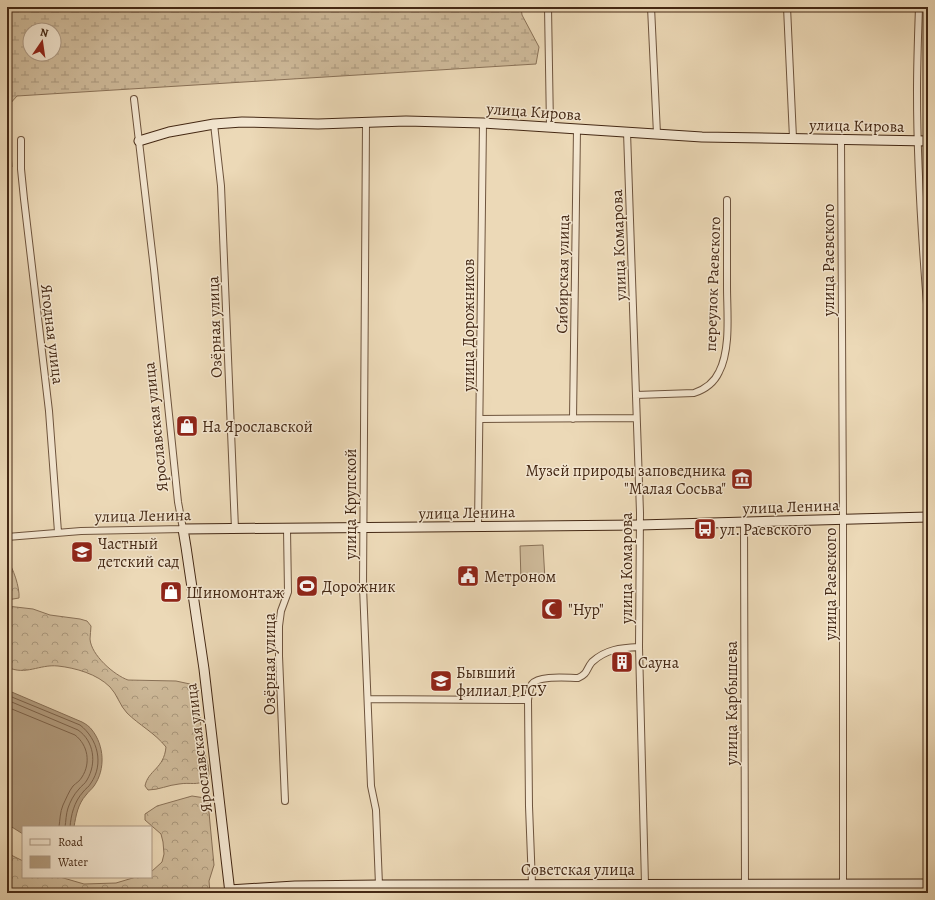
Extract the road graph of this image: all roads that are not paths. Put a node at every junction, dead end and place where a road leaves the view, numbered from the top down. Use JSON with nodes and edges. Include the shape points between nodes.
{"nodes":[{"id":1,"x":548,"y":7,"type":"edge"},
{"id":2,"x":651,"y":7,"type":"edge"},
{"id":3,"x":788,"y":7,"type":"edge"},
{"id":4,"x":919,"y":7,"type":"edge"},
{"id":5,"x":134,"y":99,"type":"dead end"},
{"id":6,"x":366,"y":122,"type":"junction"},
{"id":7,"x":483,"y":123,"type":"junction"},
{"id":8,"x":214,"y":124,"type":"junction"},
{"id":9,"x":550,"y":128,"type":"junction"},
{"id":10,"x":577,"y":129,"type":"junction"},
{"id":11,"x":627,"y":132,"type":"junction"},
{"id":12,"x":657,"y":134,"type":"junction"},
{"id":13,"x":793,"y":138,"type":"junction"},
{"id":14,"x":21,"y":140,"type":"dead end"},
{"id":15,"x":841,"y":140,"type":"junction"},
{"id":16,"x":139,"y":141,"type":"junction"},
{"id":17,"x":918,"y":141,"type":"junction"},
{"id":18,"x":928,"y":141,"type":"edge"},
{"id":19,"x":727,"y":200,"type":"dead end"},
{"id":20,"x":928,"y":317,"type":"edge"},
{"id":21,"x":636,"y":395,"type":"junction"},
{"id":22,"x":573,"y":418,"type":"junction"},
{"id":23,"x":636,"y":418,"type":"junction"},
{"id":24,"x":480,"y":419,"type":"junction"},
{"id":25,"x":928,"y":517,"type":"edge"},
{"id":26,"x":843,"y":519,"type":"junction"},
{"id":27,"x":744,"y":522,"type":"junction"},
{"id":28,"x":639,"y":525,"type":"junction"},
{"id":29,"x":478,"y":527,"type":"junction"},
{"id":30,"x":363,"y":528,"type":"junction"},
{"id":31,"x":235,"y":529,"type":"junction"},
{"id":32,"x":287,"y":529,"type":"junction"},
{"id":33,"x":183,"y":530,"type":"junction"},
{"id":34,"x":58,"y":532,"type":"junction"},
{"id":35,"x":7,"y":537,"type":"edge"},
{"id":36,"x":639,"y":646,"type":"junction"},
{"id":37,"x":368,"y":699,"type":"junction"},
{"id":38,"x":528,"y":700,"type":"junction"},
{"id":39,"x":285,"y":801,"type":"dead end"},
{"id":40,"x":532,"y":884,"type":"junction"},
{"id":41,"x":645,"y":884,"type":"junction"},
{"id":42,"x":745,"y":884,"type":"junction"},
{"id":43,"x":928,"y":884,"type":"edge"},
{"id":44,"x":379,"y":885,"type":"junction"},
{"id":45,"x":843,"y":885,"type":"junction"},
{"id":46,"x":229,"y":891,"type":"edge"}],
"edges":[{"from":1,"to":9,"type":"street"},
{"from":2,"to":12,"type":"street"},
{"from":3,"to":13,"type":"street"},
{"from":4,"to":17,"type":"street"},
{"from":5,"to":16,"type":"street","name":"Ярославская улица"},
{"from":6,"to":7,"type":"street","name":"улица Кирова"},
{"from":6,"to":8,"type":"street","name":"улица Кирова"},
{"from":6,"to":30,"type":"street","name":"улица Крупской"},
{"from":7,"to":9,"type":"street","name":"улица Кирова"},
{"from":7,"to":24,"type":"street","name":"улица Дорожников"},
{"from":8,"to":16,"type":"street","name":"улица Кирова","via":[[169,132]]},
{"from":8,"to":31,"type":"street","name":"Озёрная улица","via":[[221,186]]},
{"from":9,"to":10,"type":"street","name":"улица Кирова"},
{"from":10,"to":11,"type":"street","name":"улица Кирова"},
{"from":10,"to":22,"type":"street","name":"Сибирская улица"},
{"from":11,"to":12,"type":"street","name":"улица Кирова"},
{"from":11,"to":21,"type":"street","name":"улица Комарова"},
{"from":12,"to":13,"type":"street","name":"улица Кирова"},
{"from":13,"to":15,"type":"street","name":"улица Кирова"},
{"from":14,"to":34,"type":"street","name":"Ягодная улица","via":[[24,199],[53,447]]},
{"from":15,"to":17,"type":"street","name":"улица Кирова"},
{"from":15,"to":26,"type":"street","name":"улица Раевского"},
{"from":16,"to":33,"type":"street","name":"Ярославская улица"},
{"from":17,"to":18,"type":"street","name":"улица Кирова"},
{"from":17,"to":20,"type":"street"},
{"from":19,"to":21,"type":"street","name":"переулок Раевского","via":[[726,350],[719,372],[710,385],[694,393]]},
{"from":21,"to":23,"type":"street","name":"улица Комарова"},
{"from":22,"to":23,"type":"street"},
{"from":22,"to":24,"type":"street"},
{"from":23,"to":28,"type":"street","name":"улица Комарова"},
{"from":24,"to":29,"type":"street","name":"улица Дорожников"},
{"from":25,"to":26,"type":"street","name":"улица Ленина"},
{"from":26,"to":27,"type":"street","name":"улица Ленина"},
{"from":26,"to":45,"type":"street","name":"улица Раевского"},
{"from":27,"to":28,"type":"street","name":"улица Ленина"},
{"from":27,"to":42,"type":"street","name":"улица Карбышева"},
{"from":28,"to":29,"type":"street","name":"улица Ленина"},
{"from":28,"to":36,"type":"street","name":"улица Комарова"},
{"from":29,"to":30,"type":"street","name":"улица Ленина"},
{"from":30,"to":32,"type":"street","name":"улица Ленина"},
{"from":30,"to":37,"type":"street","name":"улица Крупской","via":[[362,587]]},
{"from":31,"to":32,"type":"street","name":"улица Ленина"},
{"from":31,"to":33,"type":"street","name":"улица Ленина"},
{"from":32,"to":39,"type":"street","name":"Озёрная улица","via":[[288,592],[281,611],[279,634]]},
{"from":33,"to":34,"type":"street","name":"улица Ленина"},
{"from":33,"to":46,"type":"street","name":"Ярославская улица","via":[[204,676]]},
{"from":34,"to":35,"type":"street","name":"улица Ленина"},
{"from":36,"to":38,"type":"street","via":[[604,653],[591,663],[586,674],[578,678],[542,678],[532,684]]},
{"from":36,"to":41,"type":"street","name":"улица Комарова"},
{"from":37,"to":38,"type":"street"},
{"from":37,"to":44,"type":"street","name":"улица Крупской","via":[[371,786],[376,810]]},
{"from":38,"to":40,"type":"street"},
{"from":40,"to":41,"type":"street","name":"Советская улица"},
{"from":40,"to":44,"type":"street","name":"Советская улица"},
{"from":41,"to":42,"type":"street","name":"Советская улица"},
{"from":42,"to":45,"type":"street","name":"Советская улица"},
{"from":43,"to":45,"type":"street","name":"Советская улица"},
{"from":44,"to":46,"type":"street","name":"Советская улица","via":[[282,886]]}]}
